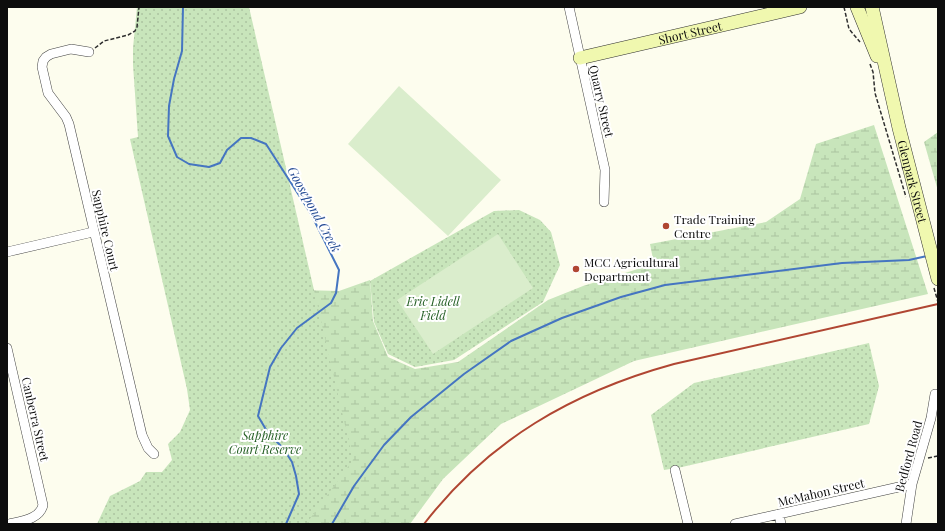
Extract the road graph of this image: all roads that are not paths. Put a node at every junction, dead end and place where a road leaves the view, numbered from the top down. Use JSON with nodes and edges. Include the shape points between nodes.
{"nodes":[{"id":1,"x":568,"y":7,"type":"edge"},
{"id":2,"x":800,"y":7,"type":"edge"},
{"id":3,"x":857,"y":7,"type":"edge"},
{"id":4,"x":872,"y":7,"type":"edge"},
{"id":5,"x":89,"y":52,"type":"road end"},
{"id":6,"x":580,"y":58,"type":"junction"},
{"id":7,"x":888,"y":84,"type":"junction"},
{"id":8,"x":604,"y":202,"type":"dead end"},
{"id":9,"x":93,"y":232,"type":"junction"},
{"id":10,"x":7,"y":252,"type":"edge"},
{"id":11,"x":938,"y":279,"type":"edge"},
{"id":12,"x":7,"y":348,"type":"edge"},
{"id":13,"x":935,"y":394,"type":"dead end"},
{"id":14,"x":154,"y":454,"type":"dead end"},
{"id":15,"x":675,"y":470,"type":"dead end"},
{"id":16,"x":912,"y":484,"type":"junction"},
{"id":17,"x":779,"y":514,"type":"junction"},
{"id":18,"x":9,"y":524,"type":"edge"},
{"id":19,"x":688,"y":524,"type":"edge"},
{"id":20,"x":735,"y":524,"type":"edge"},
{"id":21,"x":781,"y":524,"type":"edge"},
{"id":22,"x":906,"y":524,"type":"edge"}],
"edges":[{"from":1,"to":6,"type":"street","name":"Quarry Street"},
{"from":2,"to":6,"type":"main road","name":"Short Street"},
{"from":3,"to":7,"type":"main road","name":"Glenpark Street"},
{"from":4,"to":7,"type":"main road","name":"Glenpark Street"},
{"from":5,"to":9,"type":"street","name":"Sapphire Court","via":[[71,49],[51,54],[46,57],[42,66],[48,93],[69,124]]},
{"from":6,"to":8,"type":"street","name":"Quarry Street","via":[[605,170]]},
{"from":7,"to":11,"type":"main road","name":"Glenpark Street"},
{"from":9,"to":10,"type":"street"},
{"from":9,"to":14,"type":"street","name":"Sapphire Court","via":[[142,435]]},
{"from":12,"to":18,"type":"street","name":"Canberra Street","via":[[43,505],[39,514]]},
{"from":13,"to":16,"type":"street","name":"Bedford Road","via":[[931,418]]},
{"from":15,"to":19,"type":"street"},
{"from":16,"to":17,"type":"street","name":"McMahon Street"},
{"from":16,"to":22,"type":"street","name":"Bedford Road"},
{"from":17,"to":20,"type":"street","name":"McMahon Street"},
{"from":17,"to":21,"type":"street"}]}
